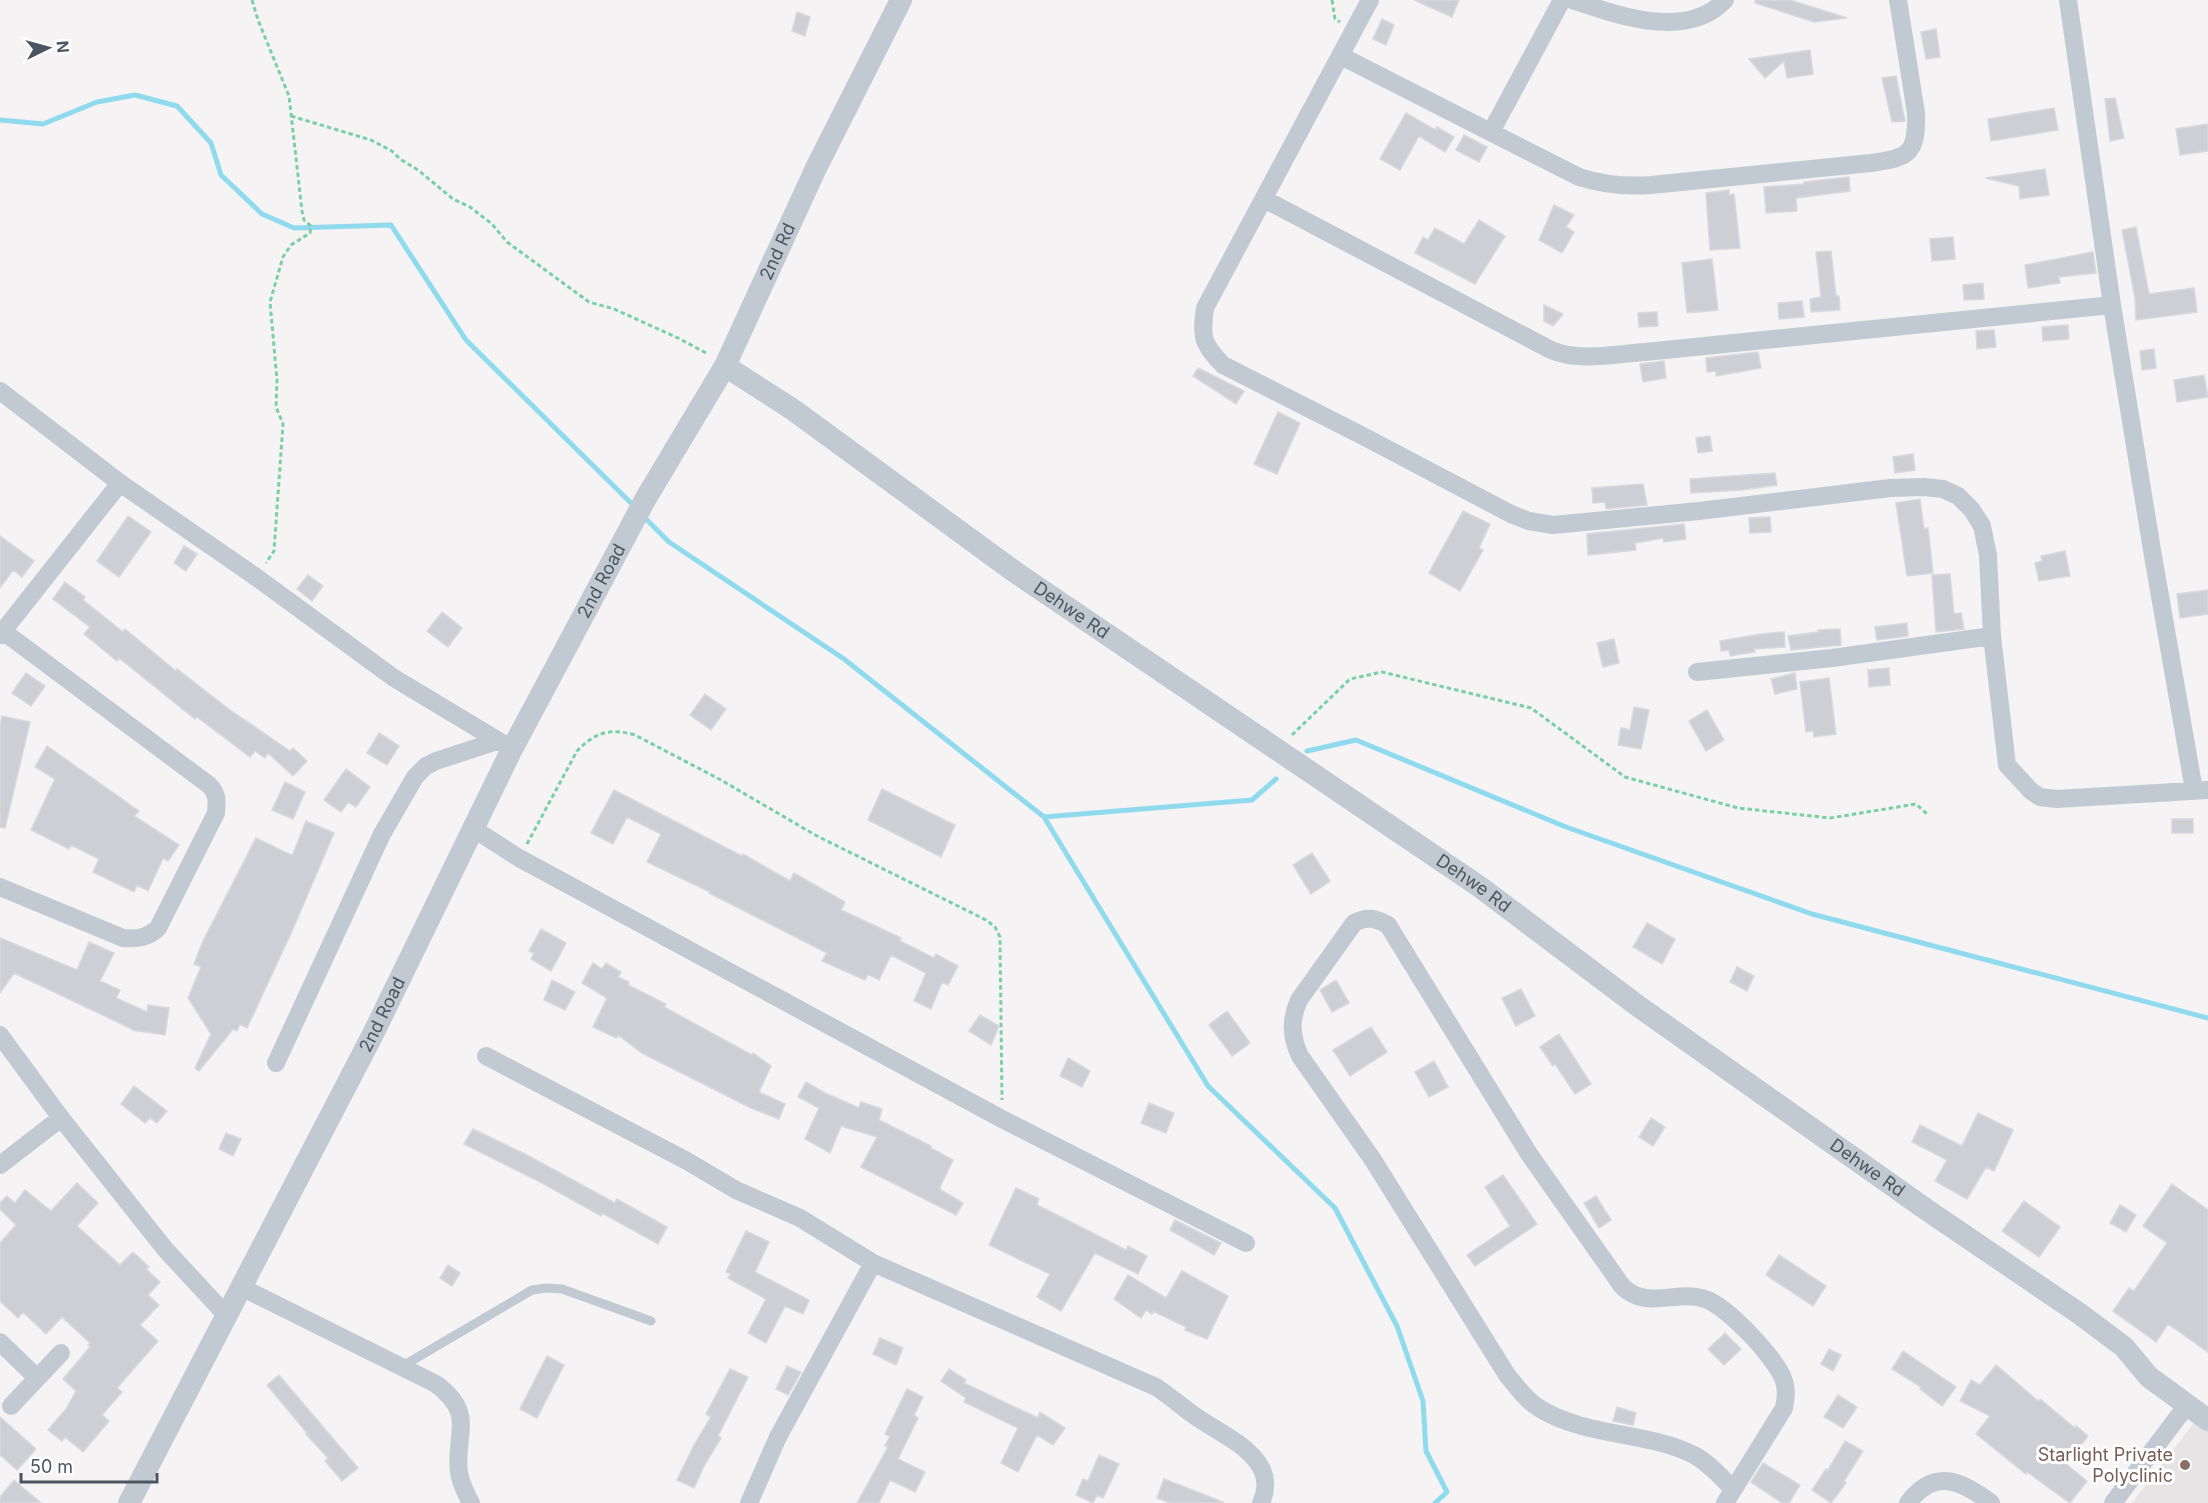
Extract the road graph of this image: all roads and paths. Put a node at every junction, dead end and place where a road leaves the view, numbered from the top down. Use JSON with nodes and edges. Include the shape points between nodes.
{"nodes":[{"id":1,"x":252,"y":0,"type":"edge"},
{"id":2,"x":901,"y":0,"type":"edge"},
{"id":3,"x":1370,"y":0,"type":"edge"},
{"id":4,"x":1562,"y":0,"type":"edge"},
{"id":5,"x":1572,"y":0,"type":"edge"},
{"id":6,"x":1725,"y":0,"type":"edge"},
{"id":7,"x":1898,"y":0,"type":"edge"},
{"id":8,"x":2068,"y":0,"type":"edge"},
{"id":9,"x":1341,"y":56,"type":"junction"},
{"id":10,"x":291,"y":116,"type":"junction"},
{"id":11,"x":1491,"y":132,"type":"junction"},
{"id":12,"x":1264,"y":199,"type":"junction"},
{"id":13,"x":2112,"y":305,"type":"junction"},
{"id":14,"x":725,"y":366,"type":"junction"},
{"id":15,"x":0,"y":391,"type":"edge"},
{"id":16,"x":120,"y":483,"type":"junction"},
{"id":17,"x":646,"y":498,"type":"joint"},
{"id":18,"x":256,"y":577,"type":"junction"},
{"id":19,"x":1,"y":632,"type":"edge"},
{"id":20,"x":1992,"y":636,"type":"junction"},
{"id":21,"x":1697,"y":672,"type":"dead end"},
{"id":22,"x":505,"y":745,"type":"junction"},
{"id":23,"x":1277,"y":749,"type":"junction"},
{"id":24,"x":2201,"y":790,"type":"edge"},
{"id":25,"x":1928,"y":815,"type":"dead end"},
{"id":26,"x":474,"y":829,"type":"junction"},
{"id":27,"x":519,"y":858,"type":"junction"},
{"id":28,"x":0,"y":886,"type":"edge"},
{"id":29,"x":0,"y":1035,"type":"edge"},
{"id":30,"x":486,"y":1056,"type":"dead end"},
{"id":31,"x":276,"y":1063,"type":"dead end"},
{"id":32,"x":60,"y":1118,"type":"junction"},
{"id":33,"x":1002,"y":1119,"type":"junction"},
{"id":34,"x":0,"y":1164,"type":"edge"},
{"id":35,"x":1246,"y":1243,"type":"dead end"},
{"id":36,"x":873,"y":1263,"type":"junction"},
{"id":37,"x":241,"y":1287,"type":"junction"},
{"id":38,"x":226,"y":1315,"type":"junction"},
{"id":39,"x":651,"y":1321,"type":"dead end"},
{"id":40,"x":0,"y":1342,"type":"edge"},
{"id":41,"x":61,"y":1353,"type":"dead end"},
{"id":42,"x":402,"y":1367,"type":"junction"},
{"id":43,"x":38,"y":1378,"type":"junction"},
{"id":44,"x":2187,"y":1405,"type":"junction"},
{"id":45,"x":11,"y":1406,"type":"dead end"},
{"id":46,"x":2208,"y":1420,"type":"edge"},
{"id":47,"x":1729,"y":1496,"type":"edge"},
{"id":48,"x":129,"y":1503,"type":"edge"},
{"id":49,"x":471,"y":1503,"type":"edge"},
{"id":50,"x":749,"y":1503,"type":"edge"},
{"id":51,"x":1261,"y":1503,"type":"edge"},
{"id":52,"x":1908,"y":1503,"type":"edge"},
{"id":53,"x":1991,"y":1503,"type":"edge"},
{"id":54,"x":2113,"y":1503,"type":"edge"}],
"edges":[{"from":1,"to":10,"type":"path","via":[[289,96]]},
{"from":2,"to":14,"type":"street","name":"2nd Rd","via":[[816,168]]},
{"from":3,"to":9,"type":"street"},
{"from":4,"to":11,"type":"street"},
{"from":5,"to":6,"type":"street","via":[[1639,20],[1670,22],[1714,12]]},
{"from":7,"to":11,"type":"street","via":[[1916,128],[1914,142],[1897,160],[1625,186],[1579,177]]},
{"from":8,"to":13,"type":"street"},
{"from":9,"to":11,"type":"street"},
{"from":9,"to":12,"type":"street"},
{"from":10,"to":14,"type":"path","via":[[371,140],[392,151],[453,199],[470,207],[507,242],[589,302],[678,338]]},
{"from":10,"to":18,"type":"path","via":[[302,211],[311,226],[309,233],[291,245],[283,257],[270,302],[276,407],[283,424],[274,551]]},
{"from":12,"to":13,"type":"street","via":[[1551,350],[1574,356]]},
{"from":12,"to":20,"type":"street","via":[[1205,308],[1202,330],[1208,350],[1223,365],[1529,521],[1553,525],[1890,488],[1942,489],[1958,496],[1982,526],[1988,555]]},
{"from":13,"to":24,"type":"street","via":[[2152,556]]},
{"from":14,"to":17,"type":"street","name":"2nd Rd"},
{"from":14,"to":23,"type":"street","name":"Dehwe Rd","via":[[792,409],[1015,572]]},
{"from":15,"to":16,"type":"street"},
{"from":16,"to":18,"type":"street"},
{"from":16,"to":19,"type":"street"},
{"from":17,"to":22,"type":"street","name":"2nd Road"},
{"from":18,"to":22,"type":"street","via":[[394,678]]},
{"from":19,"to":28,"type":"street","via":[[209,785],[217,801],[216,813],[158,928],[148,937],[123,938]]},
{"from":20,"to":21,"type":"street"},
{"from":20,"to":24,"type":"street","via":[[2007,765],[2031,791],[2056,799]]},
{"from":22,"to":26,"type":"street","name":"2nd Road"},
{"from":22,"to":31,"type":"street","via":[[436,760],[415,777],[382,834]]},
{"from":23,"to":25,"type":"path","via":[[1350,679],[1382,672],[1531,708],[1625,777],[1738,808],[1830,818],[1916,804]]},
{"from":23,"to":44,"type":"street","name":"Dehwe Rd","via":[[1480,887],[1638,1006],[2080,1314],[2124,1347],[2149,1377]]},
{"from":26,"to":27,"type":"street"},
{"from":26,"to":37,"type":"street","name":"2nd Road","via":[[374,1034]]},
{"from":27,"to":33,"type":"street"},
{"from":27,"to":33,"type":"path","via":[[577,751],[601,734],[624,732],[721,780],[817,836],[977,915],[995,927],[1000,937]]},
{"from":29,"to":32,"type":"street"},
{"from":30,"to":36,"type":"street","via":[[736,1190],[800,1218]]},
{"from":32,"to":34,"type":"street"},
{"from":32,"to":38,"type":"street","via":[[165,1249]]},
{"from":33,"to":35,"type":"street"},
{"from":36,"to":50,"type":"street","via":[[778,1437]]},
{"from":36,"to":51,"type":"street","via":[[1156,1387],[1248,1451],[1266,1479]]},
{"from":37,"to":38,"type":"street","name":"2nd Road"},
{"from":37,"to":42,"type":"street"},
{"from":38,"to":48,"type":"street","name":"2nd Road"},
{"from":39,"to":42,"type":"lane","via":[[562,1289],[532,1290]]},
{"from":40,"to":43,"type":"street"},
{"from":41,"to":43,"type":"street"},
{"from":42,"to":49,"type":"street","via":[[436,1384],[459,1409],[459,1473]]},
{"from":43,"to":45,"type":"street"},
{"from":44,"to":46,"type":"street","name":"Dehwe Rd"},
{"from":44,"to":54,"type":"street"},
{"from":47,"to":47,"type":"street","via":[[1784,1408],[1785,1383],[1774,1360],[1728,1313],[1707,1299],[1637,1298],[1622,1286],[1529,1154],[1388,925],[1364,918],[1354,923],[1299,1000],[1293,1013],[1294,1043],[1405,1210],[1507,1375],[1539,1408],[1573,1422],[1695,1456],[1710,1466]]},
{"from":52,"to":53,"type":"street","via":[[1927,1484],[1940,1480],[1954,1481]]}]}
